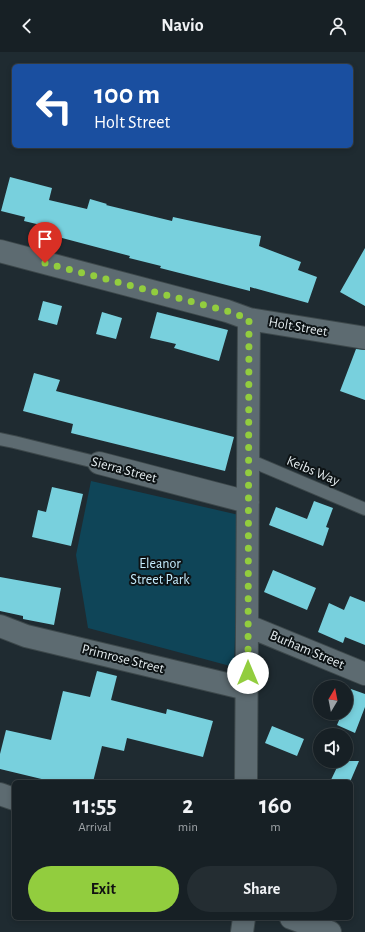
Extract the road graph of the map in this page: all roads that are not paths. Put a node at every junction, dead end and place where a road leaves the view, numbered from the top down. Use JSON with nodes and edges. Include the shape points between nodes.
{"nodes":[{"id":1,"x":0,"y":251,"type":"edge"},
{"id":2,"x":249,"y":319,"type":"junction"},
{"id":3,"x":365,"y":338,"type":"edge"},
{"id":4,"x":0,"y":439,"type":"edge"},
{"id":5,"x":249,"y":460,"type":"junction"},
{"id":6,"x":99,"y":463,"type":"joint"},
{"id":7,"x":248,"y":502,"type":"junction"},
{"id":8,"x":365,"y":509,"type":"edge"},
{"id":9,"x":0,"y":626,"type":"edge"},
{"id":10,"x":248,"y":626,"type":"junction"},
{"id":11,"x":365,"y":674,"type":"edge"},
{"id":12,"x":247,"y":689,"type":"junction"},
{"id":13,"x":246,"y":780,"type":"edge"},
{"id":14,"x":0,"y":794,"type":"edge"},
{"id":15,"x":12,"y":798,"type":"edge"},
{"id":16,"x":244,"y":920,"type":"edge"},
{"id":17,"x":297,"y":920,"type":"edge"},
{"id":18,"x":242,"y":932,"type":"edge"},
{"id":19,"x":330,"y":932,"type":"edge"}],
"edges":[{"from":1,"to":2,"type":"street","name":"Holt Street"},
{"from":2,"to":3,"type":"street","name":"Holt Street"},
{"from":2,"to":5,"type":"street"},
{"from":4,"to":6,"type":"lane","name":"Sierra Street"},
{"from":5,"to":7,"type":"street"},
{"from":5,"to":8,"type":"lane","name":"Keibs Way"},
{"from":6,"to":7,"type":"street","name":"Sierra Street"},
{"from":7,"to":10,"type":"street"},
{"from":9,"to":12,"type":"street","name":"Primrose Street","via":[[26,636]]},
{"from":10,"to":11,"type":"street","name":"Burham Street"},
{"from":10,"to":12,"type":"street"},
{"from":12,"to":13,"type":"street"},
{"from":14,"to":15,"type":"street"},
{"from":16,"to":18,"type":"street"},
{"from":17,"to":19,"type":"street"}]}
